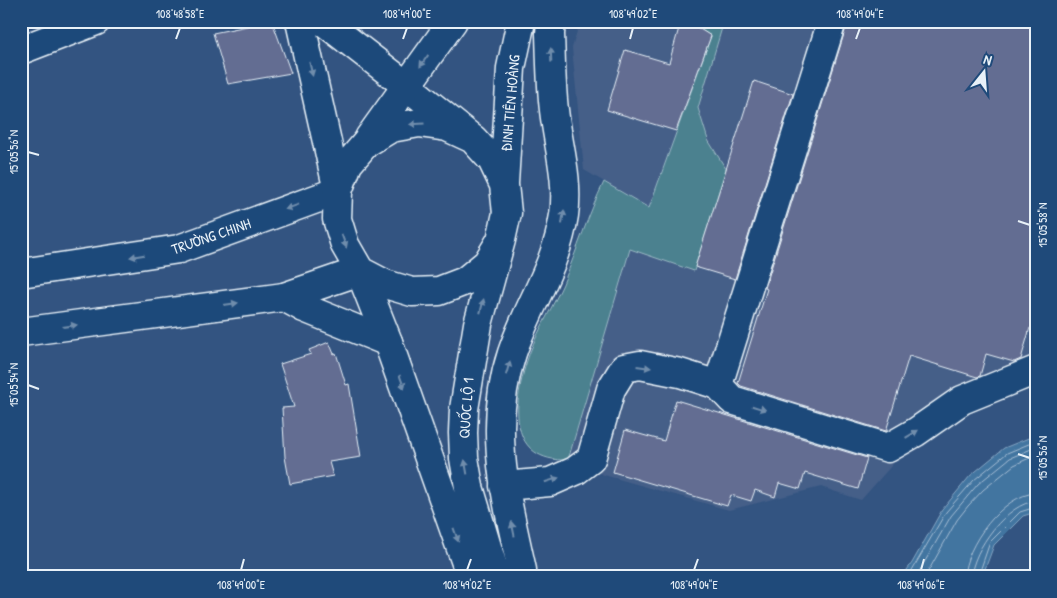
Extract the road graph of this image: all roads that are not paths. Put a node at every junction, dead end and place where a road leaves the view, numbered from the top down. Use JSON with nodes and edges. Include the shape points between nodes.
{"nodes":[{"id":1,"x":96,"y":21,"type":"edge"},
{"id":2,"x":300,"y":21,"type":"edge"},
{"id":3,"x":323,"y":21,"type":"edge"},
{"id":4,"x":453,"y":21,"type":"edge"},
{"id":5,"x":521,"y":21,"type":"edge"},
{"id":6,"x":551,"y":21,"type":"edge"},
{"id":7,"x":832,"y":21,"type":"edge"},
{"id":8,"x":21,"y":50,"type":"edge"},
{"id":9,"x":407,"y":86,"type":"junction"},
{"id":10,"x":472,"y":139,"type":"junction"},
{"id":11,"x":366,"y":143,"type":"junction"},
{"id":12,"x":504,"y":185,"type":"junction"},
{"id":13,"x":338,"y":190,"type":"junction"},
{"id":14,"x":501,"y":240,"type":"junction"},
{"id":15,"x":360,"y":271,"type":"junction"},
{"id":16,"x":21,"y":274,"type":"edge"},
{"id":17,"x":284,"y":297,"type":"junction"},
{"id":18,"x":21,"y":332,"type":"edge"},
{"id":19,"x":388,"y":342,"type":"junction"},
{"id":20,"x":1036,"y":370,"type":"edge"},
{"id":21,"x":718,"y":385,"type":"junction"},
{"id":22,"x":504,"y":486,"type":"junction"},
{"id":23,"x":471,"y":577,"type":"edge"},
{"id":24,"x":496,"y":577,"type":"edge"},
{"id":25,"x":522,"y":577,"type":"edge"}],
"edges":[{"from":1,"to":8,"type":"main road"},
{"from":2,"to":13,"type":"main road","one_way":true},
{"from":3,"to":9,"type":"main road"},
{"from":4,"to":9,"type":"main road","one_way":true},
{"from":5,"to":12,"type":"main road","name":"ĐINH TIÊN HOÀNG","via":[[512,68]]},
{"from":22,"to":6,"type":"main road","one_way":true,"via":[[499,420],[506,372],[520,332],[554,258],[564,213],[565,174],[554,111]]},
{"from":7,"to":21,"type":"main road"},
{"from":9,"to":10,"type":"main road"},
{"from":9,"to":11,"type":"main road"},
{"from":10,"to":11,"type":"main road","one_way":true,"via":[[447,126],[419,122],[391,128]]},
{"from":10,"to":12,"type":"main road","via":[[492,160]]},
{"from":11,"to":13,"type":"main road","via":[[348,164]]},
{"from":12,"to":14,"type":"main road","via":[[507,213]]},
{"from":13,"to":15,"type":"main road","one_way":true,"via":[[337,219],[345,245]]},
{"from":13,"to":16,"type":"main road","name":"TRƯỜNG CHINH","one_way":true,"via":[[179,249]]},
{"from":14,"to":15,"type":"main road","via":[[487,264],[465,281],[439,291],[412,292],[384,284]]},
{"from":24,"to":14,"type":"main road","name":"QUỐC LỘ 1","one_way":true,"via":[[469,487],[463,434],[478,324]]},
{"from":15,"to":17,"type":"main road"},
{"from":15,"to":19,"type":"main road"},
{"from":18,"to":17,"type":"main road","one_way":true},
{"from":17,"to":19,"type":"main road"},
{"from":19,"to":23,"type":"main road","one_way":true},
{"from":21,"to":20,"type":"main road","one_way":true,"via":[[732,400],[888,448],[962,400]]},
{"from":22,"to":21,"type":"main road","one_way":true,"via":[[550,482],[575,471],[591,459],[612,388],[624,368],[640,365]]},
{"from":25,"to":22,"type":"main road","one_way":true}]}
